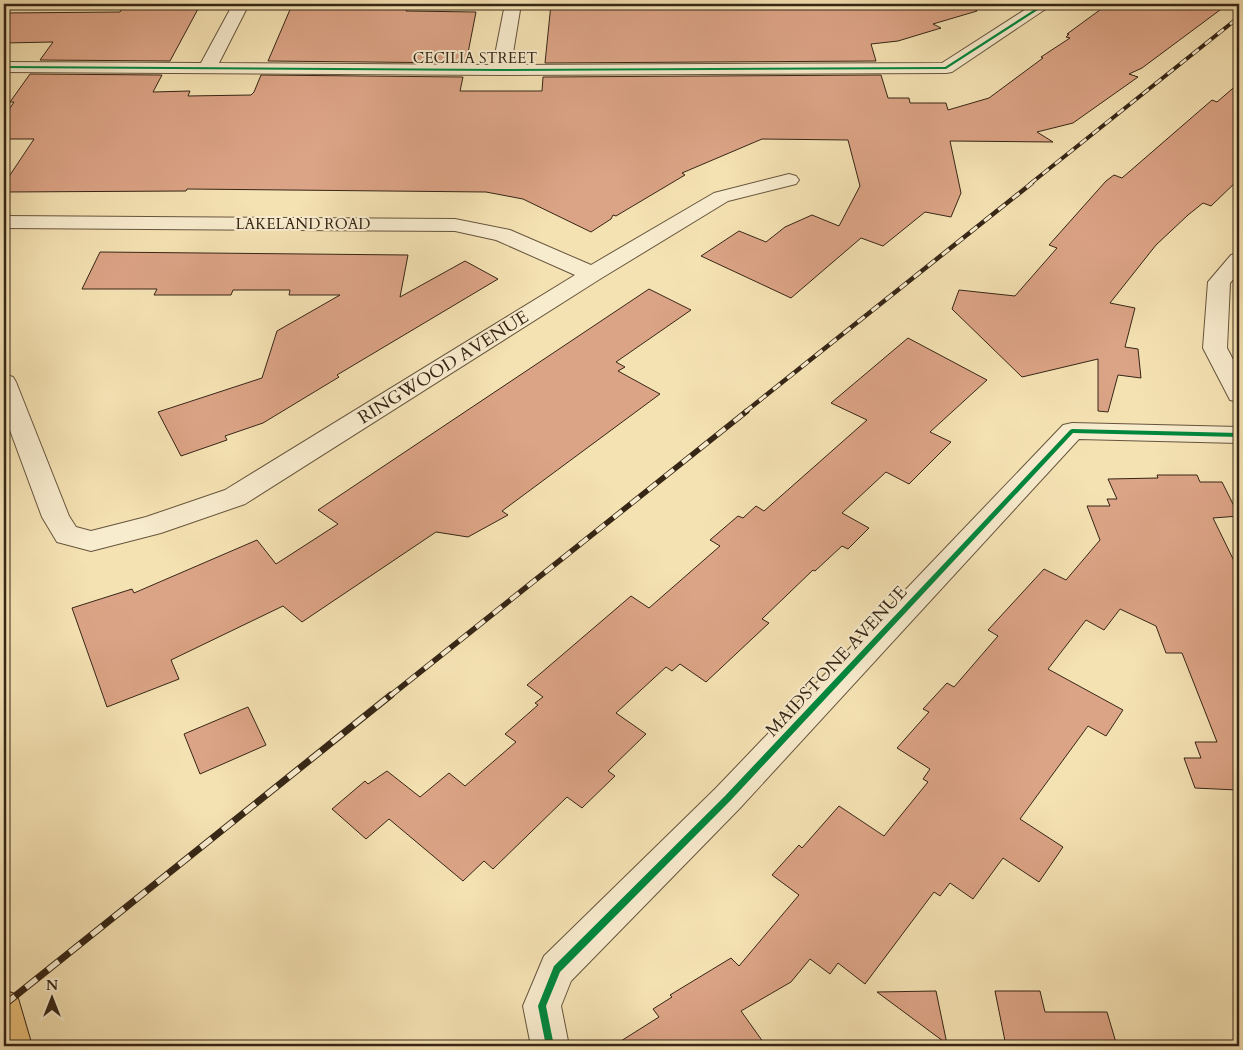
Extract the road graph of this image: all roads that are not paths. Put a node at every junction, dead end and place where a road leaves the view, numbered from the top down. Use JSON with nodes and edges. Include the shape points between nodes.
{"nodes":[{"id":1,"x":241,"y":4,"type":"edge"},
{"id":2,"x":513,"y":4,"type":"edge"},
{"id":3,"x":1045,"y":4,"type":"edge"},
{"id":4,"x":4,"y":67,"type":"edge"},
{"id":5,"x":207,"y":69,"type":"junction"},
{"id":6,"x":501,"y":70,"type":"junction"},
{"id":7,"x":789,"y":180,"type":"dead end"},
{"id":8,"x":4,"y":222,"type":"edge"},
{"id":9,"x":1239,"y":260,"type":"edge"},
{"id":10,"x":592,"y":274,"type":"junction"},
{"id":11,"x":4,"y":382,"type":"edge"},
{"id":12,"x":1239,"y":394,"type":"edge"},
{"id":13,"x":1239,"y":435,"type":"edge"},
{"id":14,"x":4,"y":1008,"type":"edge"},
{"id":15,"x":12,"y":1046,"type":"edge"},
{"id":16,"x":550,"y":1046,"type":"edge"}],
"edges":[{"from":1,"to":5,"type":"street"},
{"from":2,"to":6,"type":"street"},
{"from":3,"to":6,"type":"street","name":"CECILIA STREET","via":[[946,68]]},
{"from":4,"to":5,"type":"street","name":"CECILIA STREET"},
{"from":5,"to":6,"type":"street","name":"CECILIA STREET"},
{"from":7,"to":10,"type":"street","name":"RINGWOOD AVENUE","via":[[721,197]]},
{"from":8,"to":10,"type":"street","name":"LAKELAND ROAD","via":[[455,226],[502,235]]},
{"from":9,"to":12,"type":"street","via":[[1219,282],[1215,348]]},
{"from":10,"to":11,"type":"street","name":"RINGWOOD AVENUE","via":[[235,497],[151,526],[91,541],[67,535],[56,517]]},
{"from":13,"to":16,"type":"street","name":"MAIDSTONE AVENUE","via":[[1072,431],[728,798],[558,968],[542,1006]]},
{"from":14,"to":15,"type":"highway"}]}
